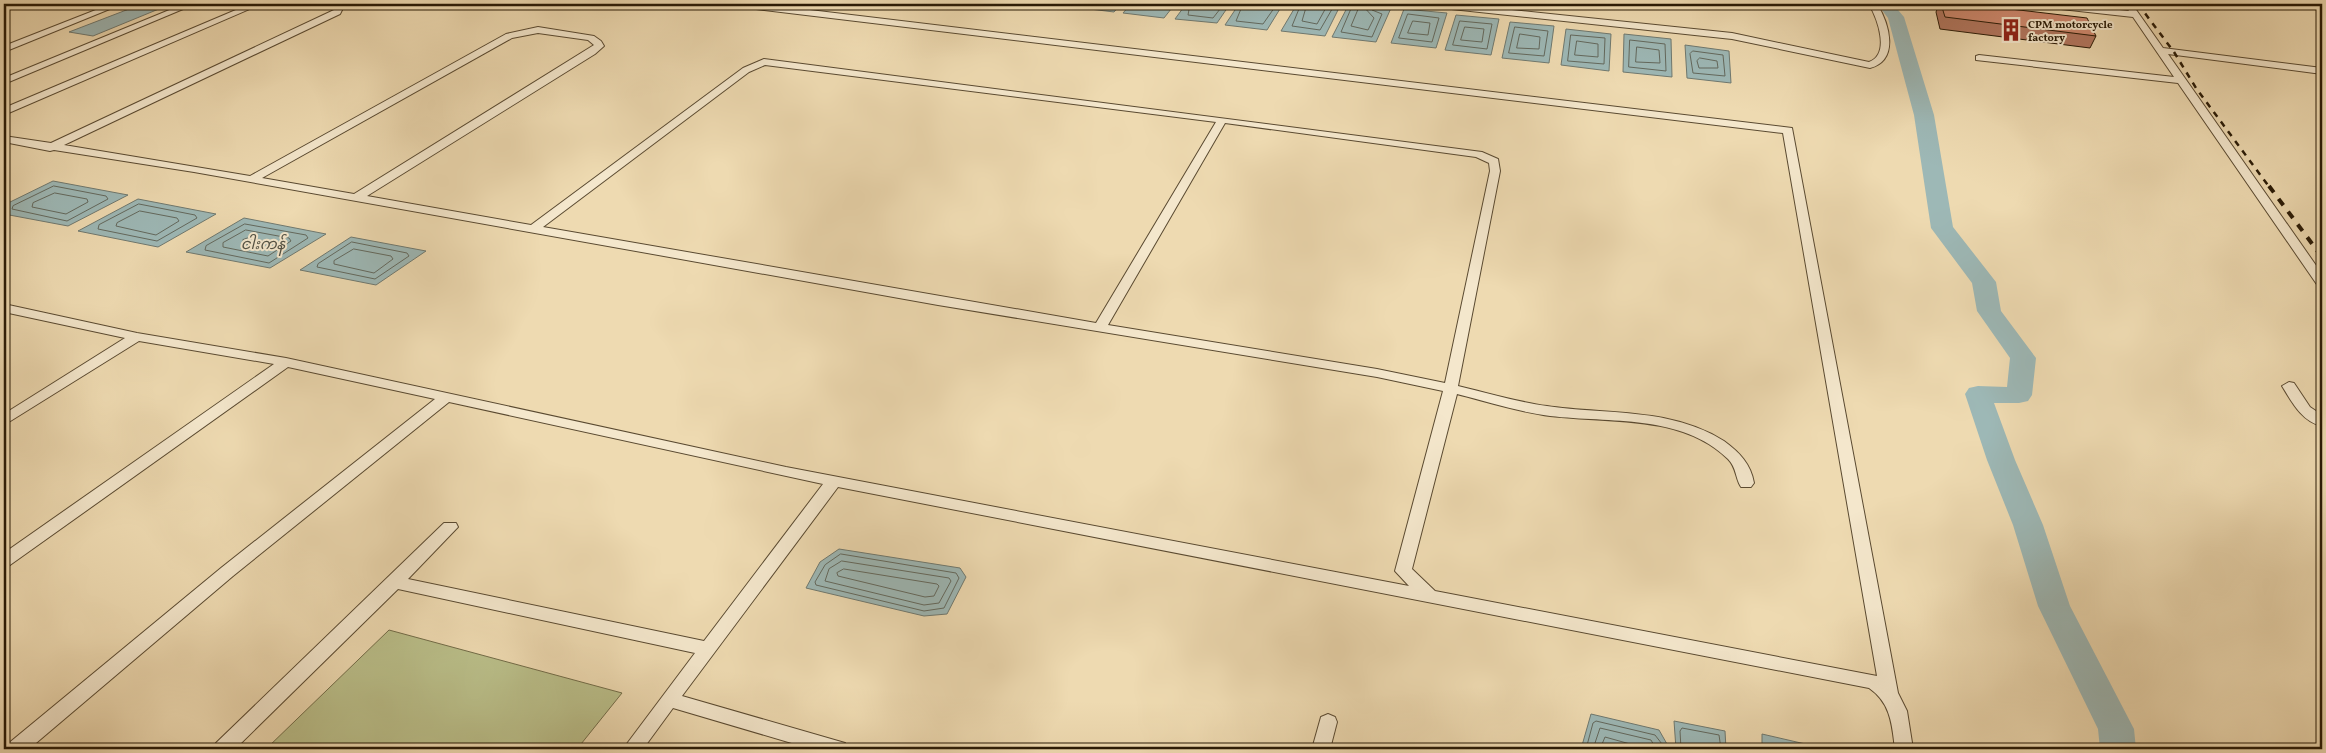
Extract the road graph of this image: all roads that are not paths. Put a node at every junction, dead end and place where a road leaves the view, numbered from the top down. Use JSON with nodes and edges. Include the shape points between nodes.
{"nodes":[{"id":1,"x":118,"y":4,"type":"edge"},
{"id":2,"x":191,"y":4,"type":"edge"},
{"id":3,"x":257,"y":4,"type":"edge"},
{"id":4,"x":334,"y":4,"type":"edge"},
{"id":5,"x":740,"y":4,"type":"edge"},
{"id":6,"x":1433,"y":4,"type":"edge"},
{"id":7,"x":1874,"y":4,"type":"edge"},
{"id":8,"x":2043,"y":4,"type":"edge"},
{"id":9,"x":2128,"y":4,"type":"edge"},
{"id":10,"x":2136,"y":15,"type":"junction"},
{"id":11,"x":4,"y":49,"type":"edge"},
{"id":12,"x":2162,"y":51,"type":"junction"},
{"id":13,"x":1979,"y":58,"type":"dead end"},
{"id":14,"x":2322,"y":71,"type":"edge"},
{"id":15,"x":4,"y":81,"type":"edge"},
{"id":16,"x":2182,"y":81,"type":"junction"},
{"id":17,"x":4,"y":112,"type":"edge"},
{"id":18,"x":1222,"y":120,"type":"junction"},
{"id":19,"x":4,"y":139,"type":"edge"},
{"id":20,"x":50,"y":148,"type":"junction"},
{"id":21,"x":250,"y":180,"type":"junction"},
{"id":22,"x":356,"y":198,"type":"junction"},
{"id":23,"x":532,"y":230,"type":"junction"},
{"id":24,"x":2322,"y":283,"type":"edge"},
{"id":25,"x":4,"y":308,"type":"edge"},
{"id":26,"x":1100,"y":327,"type":"junction"},
{"id":27,"x":137,"y":337,"type":"junction"},
{"id":28,"x":286,"y":362,"type":"junction"},
{"id":29,"x":2289,"y":386,"type":"dead end"},
{"id":30,"x":1451,"y":388,"type":"junction"},
{"id":31,"x":445,"y":398,"type":"junction"},
{"id":32,"x":4,"y":420,"type":"edge"},
{"id":33,"x":2322,"y":422,"type":"edge"},
{"id":34,"x":834,"y":481,"type":"junction"},
{"id":35,"x":1746,"y":483,"type":"dead end"},
{"id":36,"x":450,"y":527,"type":"dead end"},
{"id":37,"x":4,"y":561,"type":"edge"},
{"id":38,"x":395,"y":582,"type":"junction"},
{"id":39,"x":1430,"y":596,"type":"junction"},
{"id":40,"x":709,"y":648,"type":"junction"},
{"id":41,"x":1889,"y":693,"type":"junction"},
{"id":42,"x":669,"y":700,"type":"junction"},
{"id":43,"x":1328,"y":722,"type":"dead end"},
{"id":44,"x":16,"y":749,"type":"edge"},
{"id":45,"x":224,"y":749,"type":"edge"},
{"id":46,"x":632,"y":749,"type":"edge"},
{"id":47,"x":838,"y":749,"type":"edge"},
{"id":48,"x":1321,"y":749,"type":"edge"},
{"id":49,"x":1904,"y":749,"type":"edge"}],
"edges":[{"from":1,"to":11,"type":"street"},
{"from":2,"to":15,"type":"street"},
{"from":3,"to":17,"type":"street"},
{"from":4,"to":20,"type":"street","via":[[339,8],[337,12]]},
{"from":5,"to":41,"type":"street","via":[[1788,130]]},
{"from":6,"to":7,"type":"street","via":[[1732,36],[1870,65],[1881,58],[1885,39],[1882,20]]},
{"from":8,"to":10,"type":"street"},
{"from":9,"to":10,"type":"street"},
{"from":10,"to":12,"type":"street"},
{"from":12,"to":14,"type":"street"},
{"from":12,"to":16,"type":"street"},
{"from":13,"to":16,"type":"street"},
{"from":16,"to":24,"type":"street"},
{"from":18,"to":23,"type":"street","via":[[764,62],[746,70]]},
{"from":18,"to":26,"type":"street"},
{"from":18,"to":30,"type":"street","via":[[1478,154],[1494,161],[1495,171]]},
{"from":19,"to":20,"type":"street"},
{"from":20,"to":21,"type":"street"},
{"from":21,"to":22,"type":"street"},
{"from":21,"to":22,"type":"street","via":[[509,36],[538,30],[591,38],[598,43],[592,52]]},
{"from":22,"to":23,"type":"street"},
{"from":23,"to":26,"type":"street","via":[[938,302]]},
{"from":25,"to":27,"type":"street"},
{"from":26,"to":30,"type":"street"},
{"from":27,"to":28,"type":"street"},
{"from":27,"to":32,"type":"street"},
{"from":28,"to":31,"type":"street"},
{"from":28,"to":37,"type":"street"},
{"from":29,"to":33,"type":"street","via":[[2305,410]]},
{"from":30,"to":35,"type":"street","via":[[1548,411],[1678,424],[1698,432],[1729,452],[1741,464]]},
{"from":30,"to":39,"type":"street","via":[[1403,571]]},
{"from":31,"to":34,"type":"street"},
{"from":31,"to":44,"type":"street","via":[[227,572]]},
{"from":34,"to":39,"type":"street"},
{"from":34,"to":40,"type":"street"},
{"from":36,"to":38,"type":"street"},
{"from":38,"to":40,"type":"street"},
{"from":38,"to":45,"type":"street"},
{"from":39,"to":41,"type":"street","via":[[1874,682]]},
{"from":40,"to":42,"type":"street"},
{"from":41,"to":49,"type":"street","via":[[1900,716]]},
{"from":42,"to":46,"type":"street"},
{"from":42,"to":47,"type":"street"},
{"from":43,"to":48,"type":"street"}]}
